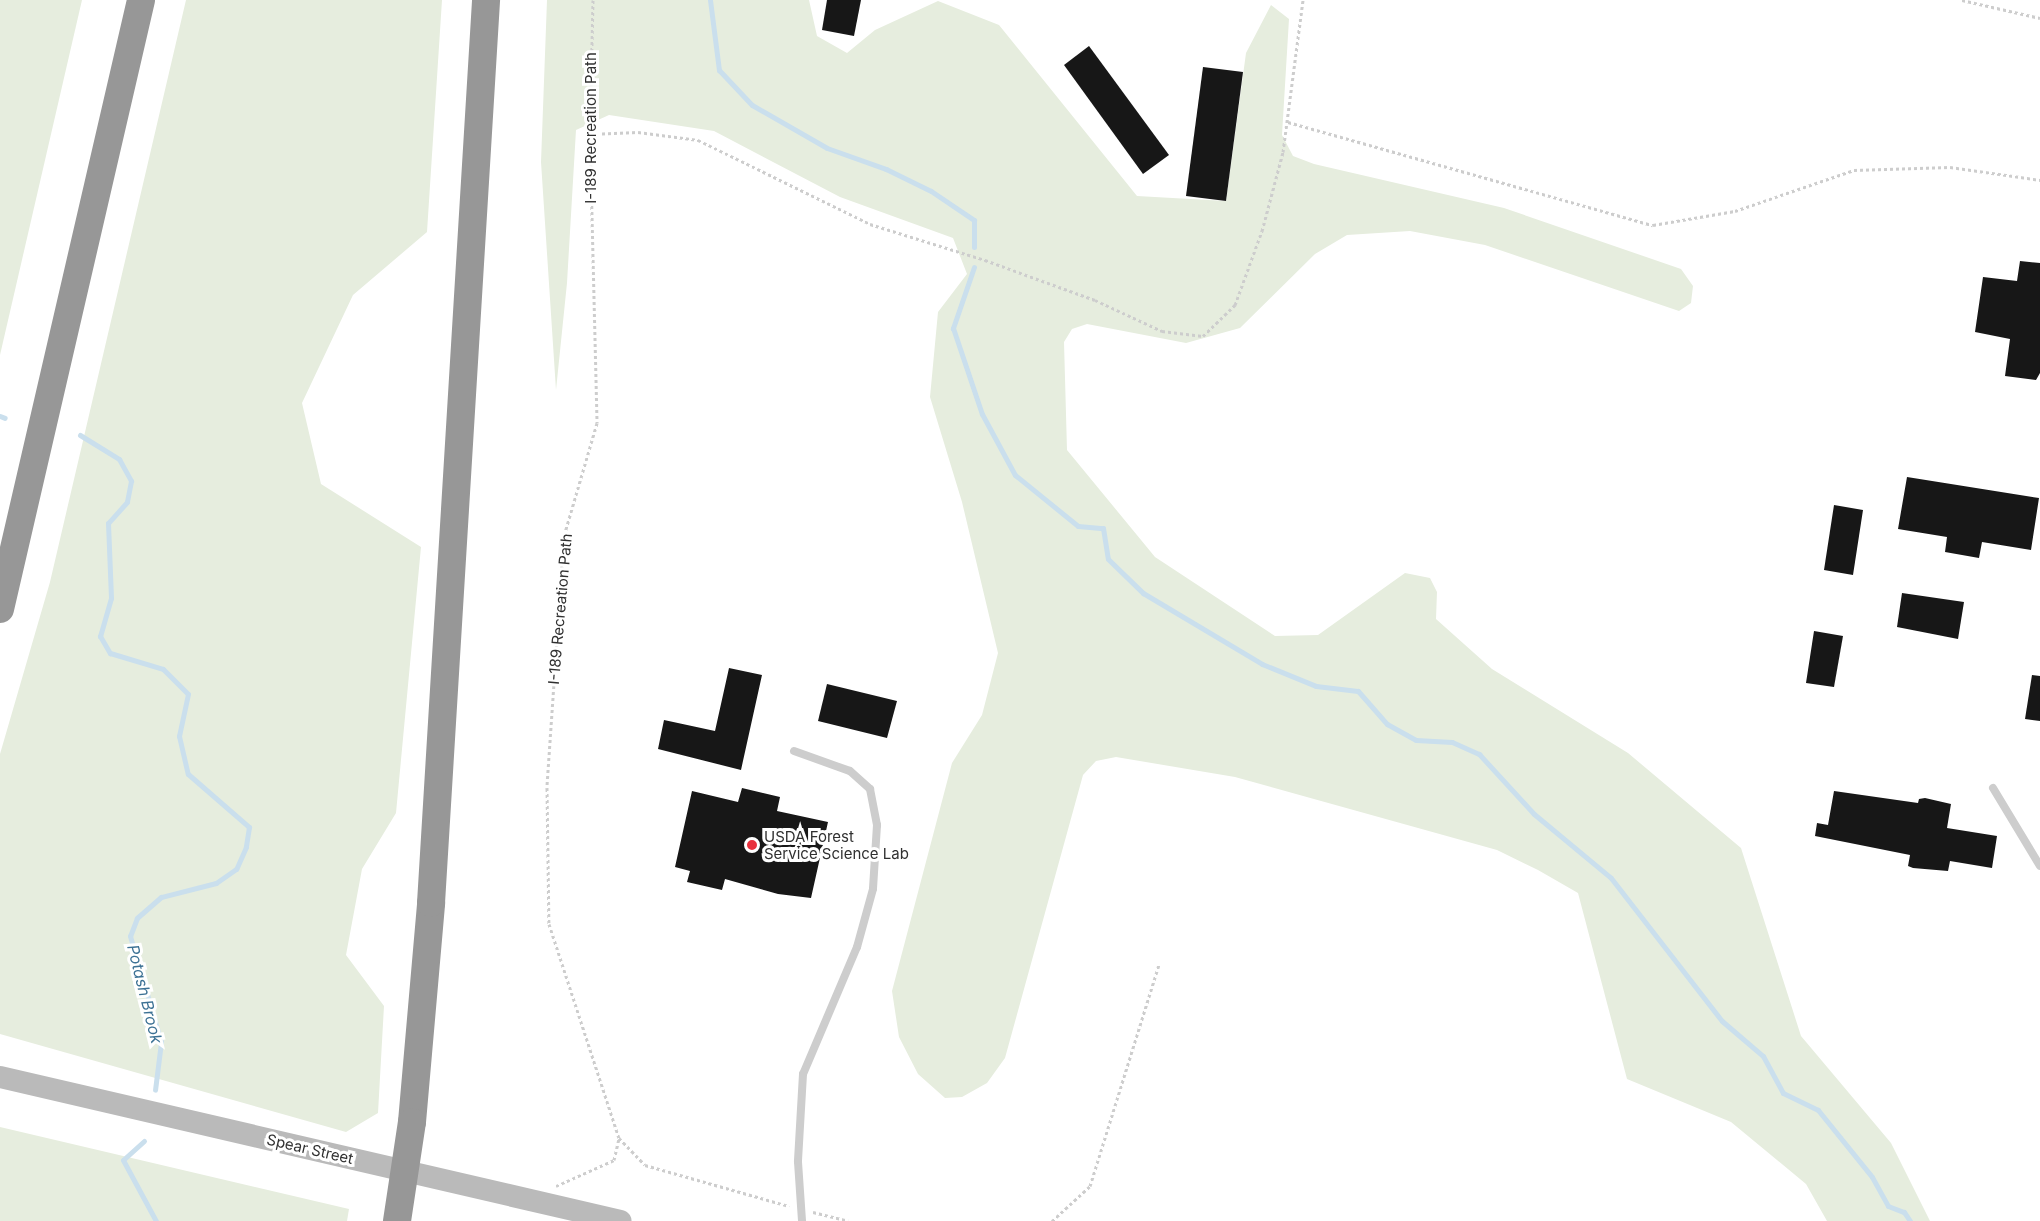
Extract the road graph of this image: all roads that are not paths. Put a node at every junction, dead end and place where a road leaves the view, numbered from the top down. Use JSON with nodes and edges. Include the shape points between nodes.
{"nodes":[{"id":1,"x":141,"y":0,"type":"edge"},
{"id":2,"x":486,"y":0,"type":"edge"},
{"id":3,"x":0,"y":609,"type":"edge"},
{"id":4,"x":794,"y":751,"type":"dead end"},
{"id":5,"x":1993,"y":788,"type":"dead end"},
{"id":6,"x":2040,"y":866,"type":"edge"},
{"id":7,"x":0,"y":1077,"type":"edge"},
{"id":8,"x":397,"y":1221,"type":"edge"},
{"id":9,"x":621,"y":1221,"type":"edge"},
{"id":10,"x":802,"y":1221,"type":"edge"}],
"edges":[{"from":1,"to":3,"type":"highway"},
{"from":2,"to":8,"type":"highway","bridge":true,"via":[[431,903],[412,1122]]},
{"from":4,"to":10,"type":"lane","via":[[850,771],[870,789],[877,825],[873,890],[857,947],[803,1074],[798,1162]]},
{"from":5,"to":6,"type":"lane"},
{"from":7,"to":9,"type":"main road","name":"Spear Street"}]}
